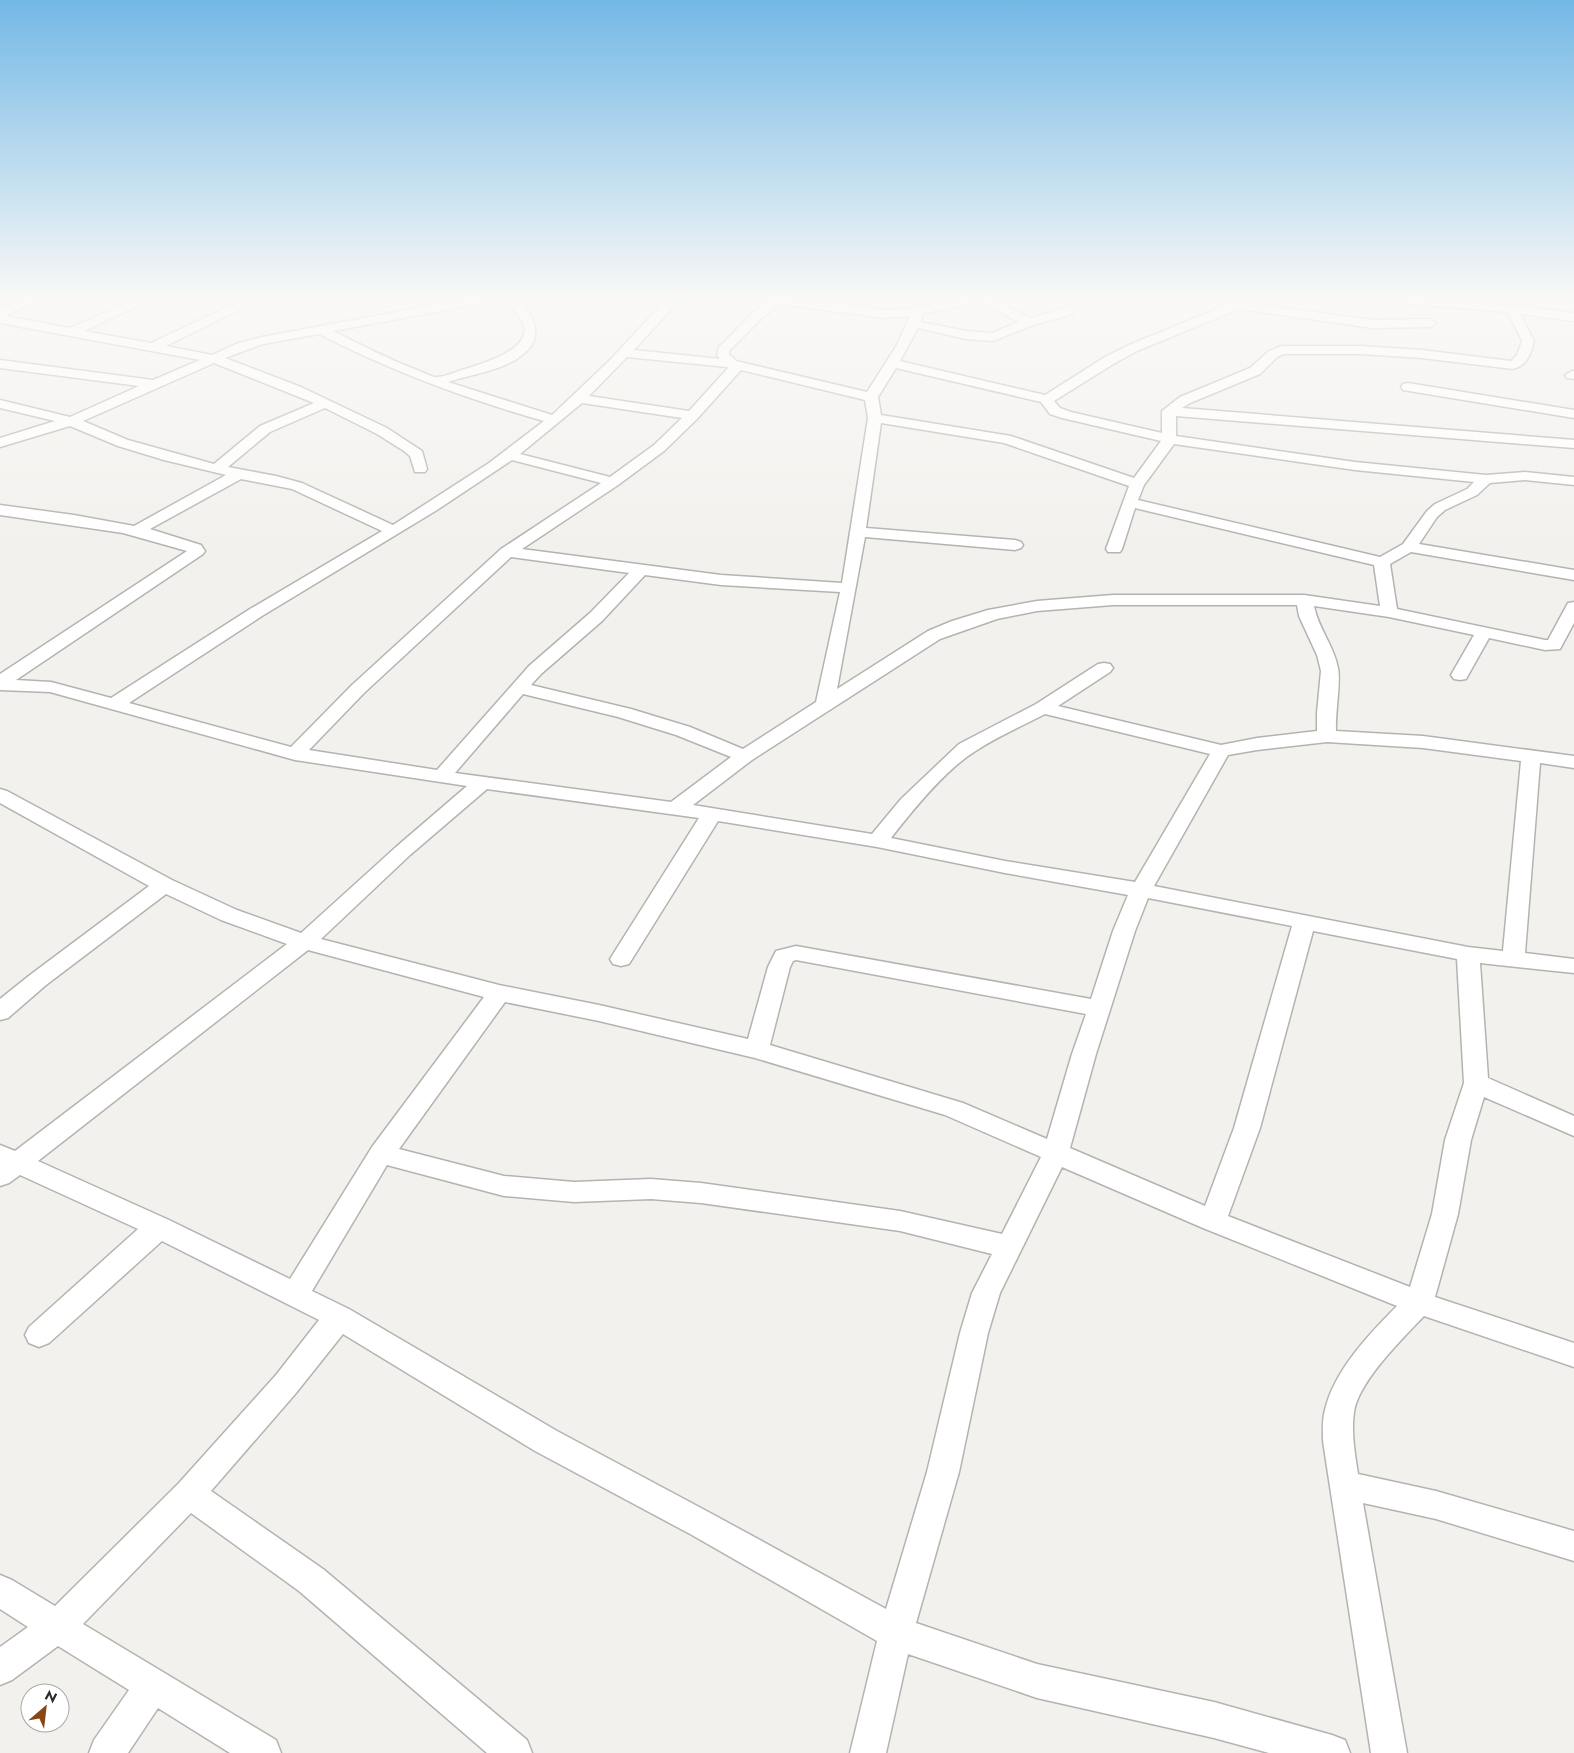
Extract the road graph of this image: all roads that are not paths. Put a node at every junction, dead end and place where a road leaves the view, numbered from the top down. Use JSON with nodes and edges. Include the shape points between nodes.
{"nodes":[{"id":1,"x":106,"y":378,"type":"edge"},
{"id":2,"x":169,"y":378,"type":"edge"},
{"id":3,"x":269,"y":378,"type":"edge"},
{"id":4,"x":428,"y":378,"type":"edge"},
{"id":5,"x":447,"y":378,"type":"edge"},
{"id":6,"x":601,"y":378,"type":"edge"},
{"id":7,"x":727,"y":378,"type":"edge"},
{"id":8,"x":790,"y":378,"type":"edge"},
{"id":9,"x":883,"y":378,"type":"edge"},
{"id":10,"x":956,"y":378,"type":"edge"},
{"id":11,"x":1083,"y":378,"type":"edge"},
{"id":12,"x":1238,"y":378,"type":"edge"},
{"id":13,"x":437,"y":381,"type":"junction"},
{"id":14,"x":154,"y":384,"type":"junction"},
{"id":15,"x":1408,"y":387,"type":"dead end"},
{"id":16,"x":871,"y":397,"type":"junction"},
{"id":17,"x":578,"y":398,"type":"junction"},
{"id":18,"x":1045,"y":399,"type":"junction"},
{"id":19,"x":325,"y":403,"type":"junction"},
{"id":20,"x":0,"y":404,"type":"edge"},
{"id":21,"x":1169,"y":411,"type":"junction"},
{"id":22,"x":1574,"y":414,"type":"edge"},
{"id":23,"x":692,"y":416,"type":"junction"},
{"id":24,"x":875,"y":418,"type":"junction"},
{"id":25,"x":72,"y":420,"type":"junction"},
{"id":26,"x":554,"y":420,"type":"junction"},
{"id":27,"x":1169,"y":439,"type":"junction"},
{"id":28,"x":0,"y":443,"type":"edge"},
{"id":29,"x":1574,"y":444,"type":"edge"},
{"id":30,"x":509,"y":455,"type":"junction"},
{"id":31,"x":216,"y":469,"type":"junction"},
{"id":32,"x":420,"y":469,"type":"dead end"},
{"id":33,"x":239,"y":474,"type":"junction"},
{"id":34,"x":1486,"y":479,"type":"junction"},
{"id":35,"x":1574,"y":481,"type":"edge"},
{"id":36,"x":613,"y":482,"type":"junction"},
{"id":37,"x":1137,"y":484,"type":"junction"},
{"id":38,"x":1129,"y":502,"type":"junction"},
{"id":39,"x":0,"y":510,"type":"edge"},
{"id":40,"x":136,"y":531,"type":"junction"},
{"id":41,"x":394,"y":531,"type":"junction"},
{"id":42,"x":858,"y":532,"type":"junction"},
{"id":43,"x":1015,"y":545,"type":"dead end"},
{"id":44,"x":1409,"y":547,"type":"junction"},
{"id":45,"x":1114,"y":549,"type":"dead end"},
{"id":46,"x":507,"y":552,"type":"junction"},
{"id":47,"x":1382,"y":562,"type":"junction"},
{"id":48,"x":640,"y":571,"type":"junction"},
{"id":49,"x":1574,"y":575,"type":"edge"},
{"id":50,"x":849,"y":588,"type":"junction"},
{"id":51,"x":1304,"y":600,"type":"junction"},
{"id":52,"x":1574,"y":607,"type":"edge"},
{"id":53,"x":1389,"y":612,"type":"junction"},
{"id":54,"x":1485,"y":631,"type":"junction"},
{"id":55,"x":1104,"y":668,"type":"dead end"},
{"id":56,"x":1460,"y":675,"type":"dead end"},
{"id":57,"x":0,"y":684,"type":"edge"},
{"id":58,"x":519,"y":688,"type":"junction"},
{"id":59,"x":113,"y":705,"type":"junction"},
{"id":60,"x":825,"y":705,"type":"junction"},
{"id":61,"x":1043,"y":708,"type":"junction"},
{"id":62,"x":1327,"y":736,"type":"junction"},
{"id":63,"x":1221,"y":751,"type":"junction"},
{"id":64,"x":295,"y":754,"type":"junction"},
{"id":65,"x":1532,"y":755,"type":"junction"},
{"id":66,"x":745,"y":756,"type":"junction"},
{"id":67,"x":1574,"y":762,"type":"edge"},
{"id":68,"x":441,"y":777,"type":"junction"},
{"id":69,"x":483,"y":784,"type":"junction"},
{"id":70,"x":0,"y":795,"type":"edge"},
{"id":71,"x":674,"y":810,"type":"junction"},
{"id":72,"x":712,"y":814,"type":"junction"},
{"id":73,"x":877,"y":841,"type":"junction"},
{"id":74,"x":164,"y":885,"type":"junction"},
{"id":75,"x":1141,"y":890,"type":"junction"},
{"id":76,"x":1304,"y":922,"type":"junction"},
{"id":77,"x":304,"y":942,"type":"junction"},
{"id":78,"x":1468,"y":954,"type":"junction"},
{"id":79,"x":621,"y":959,"type":"dead end"},
{"id":80,"x":1513,"y":959,"type":"junction"},
{"id":81,"x":1574,"y":966,"type":"edge"},
{"id":82,"x":499,"y":993,"type":"junction"},
{"id":83,"x":1100,"y":1009,"type":"junction"},
{"id":84,"x":0,"y":1012,"type":"edge"},
{"id":85,"x":757,"y":1050,"type":"junction"},
{"id":86,"x":1476,"y":1083,"type":"junction"},
{"id":87,"x":1574,"y":1127,"type":"edge"},
{"id":88,"x":1056,"y":1153,"type":"junction"},
{"id":89,"x":381,"y":1154,"type":"junction"},
{"id":90,"x":5,"y":1164,"type":"edge"},
{"id":91,"x":1213,"y":1221,"type":"junction"},
{"id":92,"x":159,"y":1227,"type":"junction"},
{"id":93,"x":1009,"y":1247,"type":"junction"},
{"id":94,"x":295,"y":1295,"type":"junction"},
{"id":95,"x":1419,"y":1302,"type":"junction"},
{"id":96,"x":339,"y":1317,"type":"junction"},
{"id":97,"x":39,"y":1335,"type":"dead end"},
{"id":98,"x":1574,"y":1355,"type":"edge"},
{"id":99,"x":1344,"y":1485,"type":"junction"},
{"id":100,"x":189,"y":1494,"type":"junction"},
{"id":101,"x":1574,"y":1546,"type":"edge"},
{"id":102,"x":0,"y":1591,"type":"edge"},
{"id":103,"x":58,"y":1626,"type":"junction"},
{"id":104,"x":896,"y":1633,"type":"junction"},
{"id":105,"x":0,"y":1668,"type":"edge"},
{"id":106,"x":153,"y":1684,"type":"junction"},
{"id":107,"x":107,"y":1753,"type":"edge"},
{"id":108,"x":263,"y":1753,"type":"edge"},
{"id":109,"x":514,"y":1753,"type":"edge"},
{"id":110,"x":868,"y":1753,"type":"edge"},
{"id":111,"x":1332,"y":1753,"type":"edge"},
{"id":112,"x":1390,"y":1753,"type":"edge"}],
"edges":[{"from":1,"to":14,"type":"street"},
{"from":2,"to":14,"type":"street"},
{"from":3,"to":19,"type":"street"},
{"from":4,"to":13,"type":"street"},
{"from":5,"to":13,"type":"street"},
{"from":6,"to":17,"type":"street"},
{"from":7,"to":23,"type":"street"},
{"from":8,"to":16,"type":"street"},
{"from":9,"to":16,"type":"street"},
{"from":10,"to":18,"type":"street"},
{"from":11,"to":18,"type":"street"},
{"from":12,"to":21,"type":"street","via":[[1185,400]]},
{"from":13,"to":26,"type":"street","via":[[501,405]]},
{"from":14,"to":25,"type":"street"},
{"from":15,"to":22,"type":"street"},
{"from":16,"to":24,"type":"street"},
{"from":17,"to":23,"type":"street"},
{"from":17,"to":26,"type":"street"},
{"from":18,"to":27,"type":"street","via":[[1055,411],[1067,415]]},
{"from":19,"to":31,"type":"street","via":[[265,429]]},
{"from":19,"to":32,"type":"street","via":[[378,428],[409,448],[417,454]]},
{"from":20,"to":25,"type":"street"},
{"from":21,"to":27,"type":"street"},
{"from":21,"to":29,"type":"street"},
{"from":23,"to":36,"type":"street","via":[[659,448]]},
{"from":24,"to":37,"type":"street","via":[[1006,440]]},
{"from":24,"to":42,"type":"street"},
{"from":25,"to":28,"type":"street"},
{"from":25,"to":31,"type":"street","via":[[123,443]]},
{"from":26,"to":30,"type":"street"},
{"from":27,"to":34,"type":"street","via":[[1355,466]]},
{"from":27,"to":37,"type":"street"},
{"from":30,"to":36,"type":"street"},
{"from":30,"to":41,"type":"street"},
{"from":31,"to":33,"type":"street"},
{"from":33,"to":40,"type":"street"},
{"from":33,"to":41,"type":"street","via":[[297,486]]},
{"from":34,"to":35,"type":"street","via":[[1525,476]]},
{"from":34,"to":44,"type":"street","via":[[1472,492],[1432,514]]},
{"from":36,"to":46,"type":"street"},
{"from":37,"to":38,"type":"street"},
{"from":38,"to":45,"type":"street"},
{"from":38,"to":47,"type":"street"},
{"from":39,"to":40,"type":"street"},
{"from":40,"to":57,"type":"street","via":[[185,544],[197,551]]},
{"from":41,"to":59,"type":"street","via":[[208,642]]},
{"from":42,"to":43,"type":"street"},
{"from":42,"to":50,"type":"street"},
{"from":44,"to":47,"type":"street"},
{"from":44,"to":49,"type":"street"},
{"from":46,"to":48,"type":"street"},
{"from":46,"to":64,"type":"street","via":[[358,690]]},
{"from":47,"to":53,"type":"street"},
{"from":48,"to":50,"type":"street"},
{"from":48,"to":58,"type":"street"},
{"from":50,"to":60,"type":"street"},
{"from":51,"to":53,"type":"street"},
{"from":51,"to":60,"type":"street","via":[[1113,600],[1037,606],[994,614],[934,635]]},
{"from":51,"to":62,"type":"street","via":[[1330,671]]},
{"from":52,"to":54,"type":"street","via":[[1554,645]]},
{"from":53,"to":54,"type":"street"},
{"from":54,"to":56,"type":"street"},
{"from":55,"to":61,"type":"street"},
{"from":57,"to":59,"type":"street","via":[[51,687]]},
{"from":58,"to":66,"type":"street","via":[[624,712]]},
{"from":58,"to":68,"type":"street"},
{"from":59,"to":64,"type":"street"},
{"from":60,"to":66,"type":"street"},
{"from":61,"to":63,"type":"street"},
{"from":61,"to":73,"type":"street","via":[[966,748],[908,803]]},
{"from":62,"to":63,"type":"street"},
{"from":62,"to":65,"type":"street","via":[[1424,742]]},
{"from":63,"to":75,"type":"street"},
{"from":64,"to":68,"type":"street"},
{"from":65,"to":67,"type":"street"},
{"from":65,"to":80,"type":"street"},
{"from":66,"to":71,"type":"street"},
{"from":68,"to":69,"type":"street"},
{"from":69,"to":71,"type":"street"},
{"from":69,"to":77,"type":"street"},
{"from":70,"to":74,"type":"street"},
{"from":71,"to":72,"type":"street"},
{"from":72,"to":73,"type":"street"},
{"from":72,"to":79,"type":"street"},
{"from":73,"to":75,"type":"street"},
{"from":74,"to":77,"type":"street","via":[[230,915]]},
{"from":74,"to":84,"type":"street"},
{"from":75,"to":76,"type":"street"},
{"from":75,"to":83,"type":"street","via":[[1124,931]]},
{"from":76,"to":78,"type":"street"},
{"from":76,"to":91,"type":"street","via":[[1247,1128]]},
{"from":77,"to":82,"type":"street"},
{"from":77,"to":90,"type":"street"},
{"from":78,"to":80,"type":"street"},
{"from":78,"to":86,"type":"street"},
{"from":80,"to":81,"type":"street"},
{"from":82,"to":85,"type":"street","via":[[599,1012]]},
{"from":82,"to":89,"type":"street"},
{"from":83,"to":85,"type":"street","via":[[796,953],[784,956],[779,966]]},
{"from":83,"to":88,"type":"street"},
{"from":85,"to":88,"type":"street","via":[[954,1109]]},
{"from":86,"to":87,"type":"street"},
{"from":86,"to":95,"type":"street","via":[[1458,1140],[1446,1214]]},
{"from":88,"to":91,"type":"street"},
{"from":88,"to":93,"type":"street"},
{"from":89,"to":93,"type":"street","via":[[504,1186],[574,1192],[651,1189],[700,1193],[900,1221]]},
{"from":89,"to":94,"type":"street"},
{"from":90,"to":92,"type":"street"},
{"from":91,"to":95,"type":"street"},
{"from":92,"to":94,"type":"street"},
{"from":92,"to":97,"type":"street"},
{"from":93,"to":104,"type":"street","via":[[986,1293],[974,1333],[943,1472]]},
{"from":94,"to":96,"type":"street"},
{"from":95,"to":98,"type":"street"},
{"from":95,"to":99,"type":"street","via":[[1382,1341],[1345,1392],[1339,1412],[1338,1441]]},
{"from":96,"to":100,"type":"street","via":[[286,1384]]},
{"from":96,"to":104,"type":"street","via":[[546,1441]]},
{"from":99,"to":101,"type":"street","via":[[1436,1505]]},
{"from":99,"to":112,"type":"street"},
{"from":100,"to":103,"type":"street"},
{"from":100,"to":109,"type":"street","via":[[311,1580]]},
{"from":102,"to":103,"type":"street"},
{"from":103,"to":105,"type":"street"},
{"from":103,"to":106,"type":"street"},
{"from":104,"to":110,"type":"street"},
{"from":104,"to":111,"type":"street","via":[[1037,1681],[1214,1720]]},
{"from":106,"to":107,"type":"street"},
{"from":106,"to":108,"type":"street"}]}
